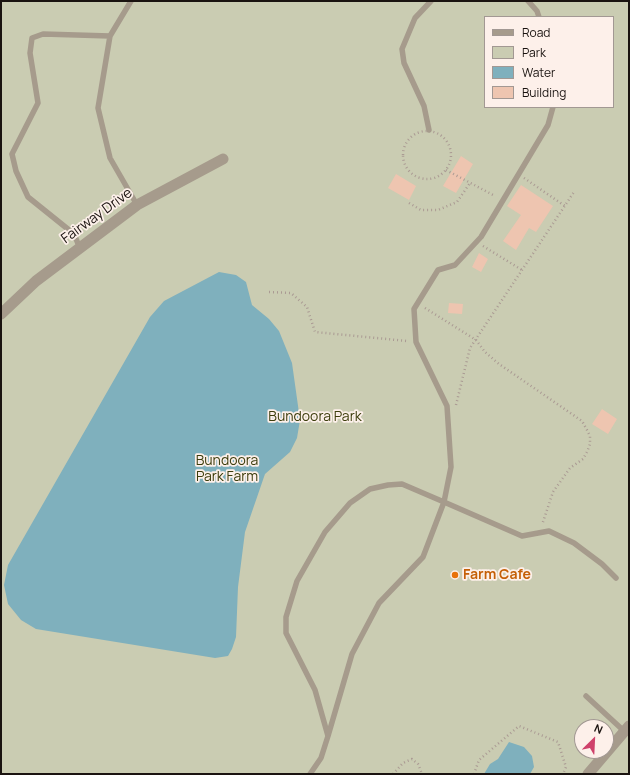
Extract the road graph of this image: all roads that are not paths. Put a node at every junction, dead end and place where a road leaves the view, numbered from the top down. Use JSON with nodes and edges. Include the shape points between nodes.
{"nodes":[{"id":1,"x":131,"y":1,"type":"edge"},
{"id":2,"x":432,"y":1,"type":"edge"},
{"id":3,"x":528,"y":1,"type":"edge"},
{"id":4,"x":538,"y":16,"type":"edge"},
{"id":5,"x":110,"y":36,"type":"junction"},
{"id":6,"x":553,"y":108,"type":"edge"},
{"id":7,"x":429,"y":130,"type":"road end"},
{"id":8,"x":223,"y":159,"type":"dead end"},
{"id":9,"x":136,"y":205,"type":"junction"},
{"id":10,"x":79,"y":246,"type":"junction"},
{"id":11,"x":1,"y":314,"type":"edge"},
{"id":12,"x":444,"y":502,"type":"junction"},
{"id":13,"x":616,"y":578,"type":"dead end"},
{"id":14,"x":586,"y":696,"type":"dead end"},
{"id":15,"x":627,"y":728,"type":"edge"},
{"id":16,"x":328,"y":736,"type":"junction"},
{"id":17,"x":310,"y":774,"type":"edge"},
{"id":18,"x":588,"y":774,"type":"edge"}],
"edges":[{"from":1,"to":5,"type":"lane"},
{"from":2,"to":7,"type":"lane","via":[[416,18],[402,49],[404,64],[424,106]]},
{"from":3,"to":4,"type":"lane","via":[[537,11]]},
{"from":5,"to":9,"type":"lane","via":[[98,108],[110,158]]},
{"from":5,"to":10,"type":"lane","via":[[43,34],[32,38],[30,53],[38,103],[12,154],[16,171],[28,197],[74,234]]},
{"from":6,"to":12,"type":"lane","via":[[548,125],[477,242],[455,265],[438,270],[414,309],[416,342],[447,406],[451,467]]},
{"from":8,"to":9,"type":"street","name":"Fairway Drive"},
{"from":9,"to":10,"type":"street","name":"Fairway Drive"},
{"from":10,"to":11,"type":"street","name":"Fairway Drive"},
{"from":12,"to":13,"type":"lane","via":[[522,536],[549,531],[574,543]]},
{"from":12,"to":16,"type":"lane","via":[[423,557],[379,603],[352,654]]},
{"from":12,"to":16,"type":"lane","via":[[402,484],[370,489],[350,503],[325,532],[297,581],[286,617],[286,633],[314,690]]},
{"from":14,"to":15,"type":"lane"},
{"from":15,"to":18,"type":"street"},
{"from":16,"to":17,"type":"lane","via":[[321,758]]}]}
